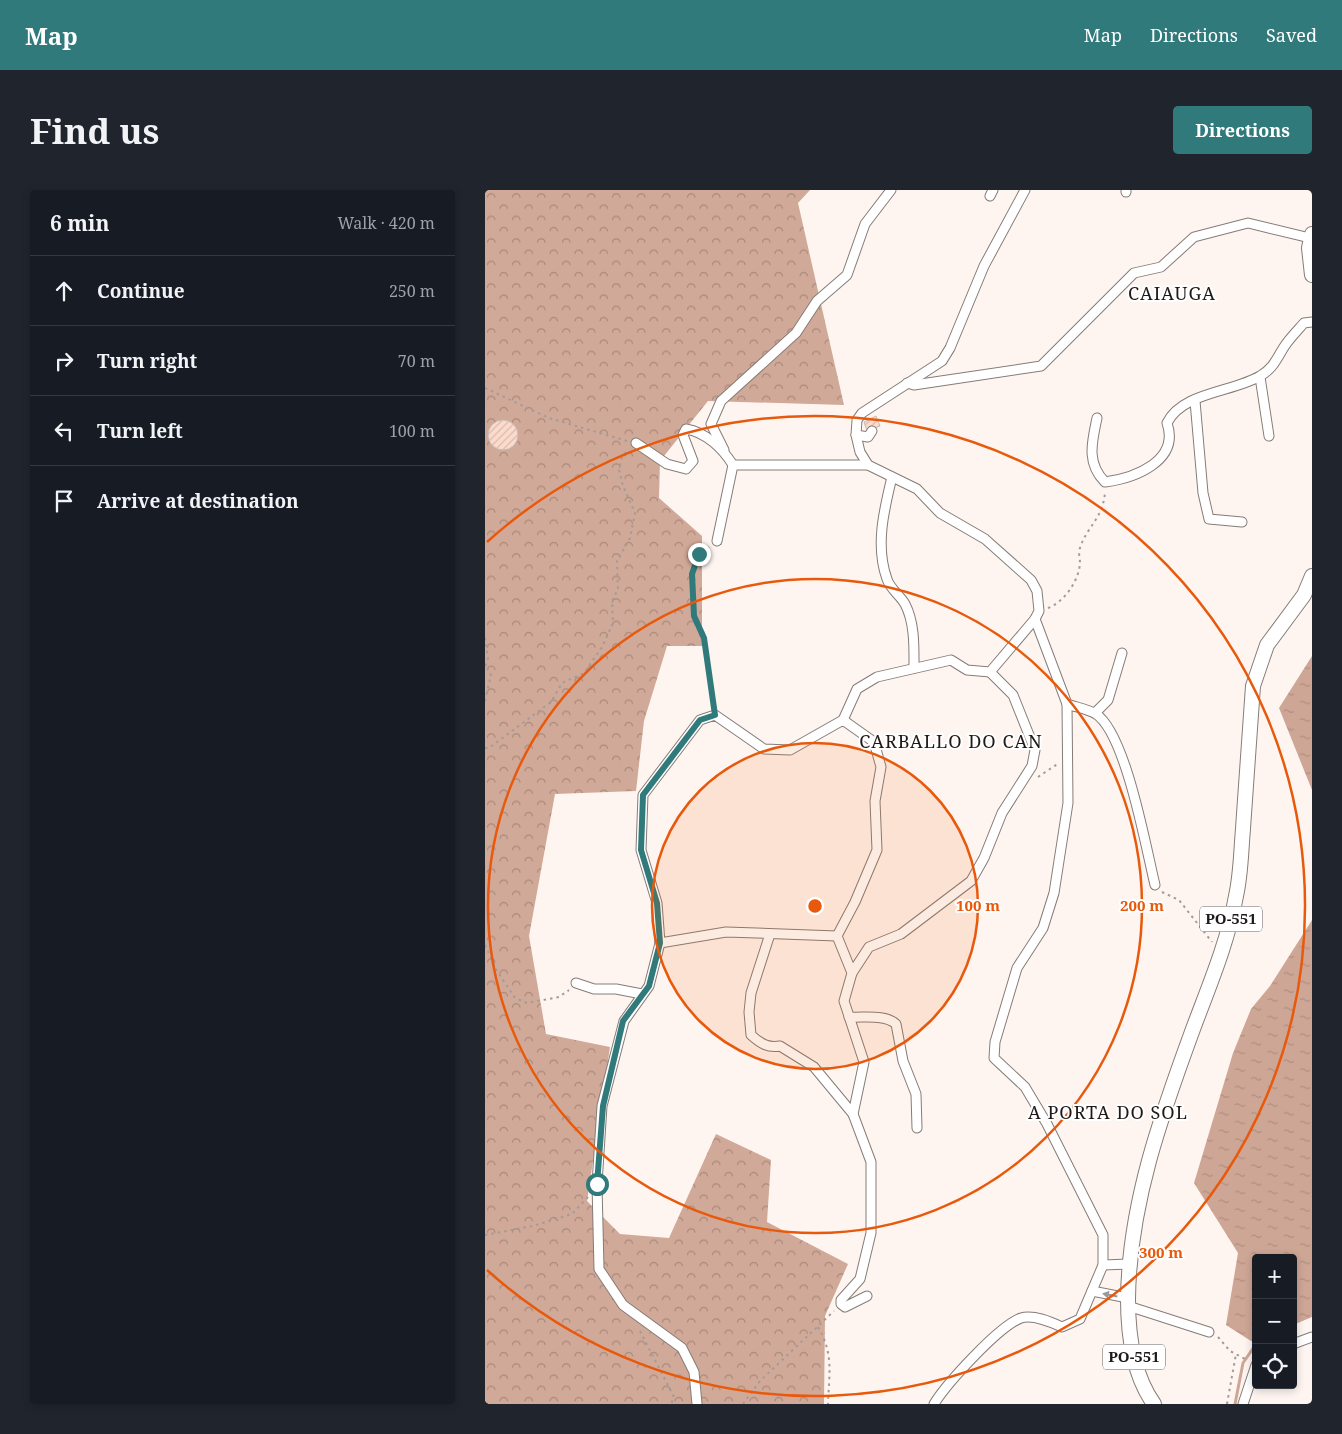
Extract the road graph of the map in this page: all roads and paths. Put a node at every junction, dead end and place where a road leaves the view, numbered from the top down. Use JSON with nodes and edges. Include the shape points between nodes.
{"nodes":[{"id":1,"x":891,"y":190,"type":"edge"},
{"id":2,"x":1025,"y":190,"type":"edge"},
{"id":3,"x":1311,"y":236,"type":"edge"},
{"id":4,"x":1312,"y":275,"type":"edge"},
{"id":5,"x":1312,"y":322,"type":"edge"},
{"id":6,"x":1260,"y":377,"type":"junction"},
{"id":7,"x":907,"y":383,"type":"junction"},
{"id":8,"x":485,"y":388,"type":"edge"},
{"id":9,"x":1195,"y":401,"type":"junction"},
{"id":10,"x":1097,"y":418,"type":"dead end"},
{"id":11,"x":871,"y":431,"type":"dead end"},
{"id":12,"x":856,"y":435,"type":"junction"},
{"id":13,"x":1269,"y":436,"type":"dead end"},
{"id":14,"x":636,"y":448,"type":"junction"},
{"id":15,"x":724,"y":450,"type":"junction"},
{"id":16,"x":733,"y":465,"type":"junction"},
{"id":17,"x":868,"y":465,"type":"junction"},
{"id":18,"x":892,"y":477,"type":"junction"},
{"id":19,"x":1105,"y":482,"type":"junction"},
{"id":20,"x":1242,"y":522,"type":"dead end"},
{"id":21,"x":717,"y":541,"type":"joint"},
{"id":22,"x":1312,"y":576,"type":"edge"},
{"id":23,"x":1037,"y":615,"type":"junction"},
{"id":24,"x":485,"y":638,"type":"edge"},
{"id":25,"x":1122,"y":653,"type":"dead end"},
{"id":26,"x":485,"y":667,"type":"edge"},
{"id":27,"x":914,"y":668,"type":"junction"},
{"id":28,"x":989,"y":672,"type":"junction"},
{"id":29,"x":485,"y":701,"type":"edge"},
{"id":30,"x":1067,"y":704,"type":"junction"},
{"id":31,"x":1095,"y":713,"type":"junction"},
{"id":32,"x":715,"y":715,"type":"junction"},
{"id":33,"x":843,"y":720,"type":"junction"},
{"id":34,"x":485,"y":748,"type":"edge"},
{"id":35,"x":1067,"y":757,"type":"junction"},
{"id":36,"x":1036,"y":778,"type":"dead end"},
{"id":37,"x":1155,"y":885,"type":"joint"},
{"id":38,"x":770,"y":934,"type":"junction"},
{"id":39,"x":837,"y":936,"type":"junction"},
{"id":40,"x":660,"y":943,"type":"junction"},
{"id":41,"x":485,"y":945,"type":"edge"},
{"id":42,"x":1221,"y":952,"type":"junction"},
{"id":43,"x":852,"y":973,"type":"junction"},
{"id":44,"x":577,"y":984,"type":"joint"},
{"id":45,"x":643,"y":994,"type":"junction"},
{"id":46,"x":849,"y":1017,"type":"junction"},
{"id":47,"x":853,"y":1114,"type":"junction"},
{"id":48,"x":917,"y":1128,"type":"dead end"},
{"id":49,"x":597,"y":1184,"type":"junction"},
{"id":50,"x":485,"y":1235,"type":"edge"},
{"id":51,"x":1129,"y":1264,"type":"junction"},
{"id":52,"x":1103,"y":1265,"type":"junction"},
{"id":53,"x":1092,"y":1291,"type":"junction"},
{"id":54,"x":867,"y":1296,"type":"dead end"},
{"id":55,"x":1128,"y":1302,"type":"junction"},
{"id":56,"x":841,"y":1304,"type":"junction"},
{"id":57,"x":637,"y":1326,"type":"dead end"},
{"id":58,"x":818,"y":1327,"type":"junction"},
{"id":59,"x":1209,"y":1332,"type":"joint"},
{"id":60,"x":1312,"y":1337,"type":"edge"},
{"id":61,"x":1297,"y":1343,"type":"edge"},
{"id":62,"x":1236,"y":1354,"type":"junction"},
{"id":63,"x":1252,"y":1362,"type":"edge"},
{"id":64,"x":1252,"y":1370,"type":"edge"},
{"id":65,"x":671,"y":1404,"type":"edge"},
{"id":66,"x":697,"y":1404,"type":"edge"},
{"id":67,"x":743,"y":1404,"type":"edge"},
{"id":68,"x":828,"y":1404,"type":"edge"},
{"id":69,"x":935,"y":1404,"type":"edge"},
{"id":70,"x":1154,"y":1404,"type":"edge"},
{"id":71,"x":1227,"y":1404,"type":"edge"},
{"id":72,"x":1243,"y":1404,"type":"edge"}],
"edges":[{"from":1,"to":15,"type":"street","via":[[865,224],[847,274],[817,301],[796,333],[721,401],[711,424]]},
{"from":2,"to":7,"type":"street","via":[[984,266],[950,348],[942,361]]},
{"from":3,"to":4,"type":"main road"},
{"from":3,"to":7,"type":"street","via":[[1248,223],[1194,237],[1161,267],[1134,274],[1041,366],[914,385]]},
{"from":5,"to":6,"type":"street","via":[[1304,324],[1275,364]]},
{"from":6,"to":9,"type":"street"},
{"from":6,"to":13,"type":"street"},
{"from":7,"to":12,"type":"street","via":[[862,413],[857,420]]},
{"from":8,"to":14,"type":"path","via":[[549,418]]},
{"from":9,"to":19,"type":"street","via":[[1173,412],[1167,423],[1171,436],[1168,449],[1144,472],[1127,479]]},
{"from":9,"to":20,"type":"street","via":[[1203,493],[1209,519]]},
{"from":10,"to":19,"type":"street","via":[[1090,451],[1099,476]]},
{"from":11,"to":12,"type":"street","via":[[869,437]]},
{"from":12,"to":17,"type":"street","via":[[860,452]]},
{"from":14,"to":15,"type":"street","via":[[667,464],[686,469],[693,461],[683,435],[686,429],[693,430]]},
{"from":14,"to":34,"type":"path","via":[[621,457],[619,470],[623,486],[635,513],[630,538],[617,561],[618,589],[612,602],[613,623],[602,647],[584,672],[562,683],[551,702]]},
{"from":15,"to":16,"type":"street"},
{"from":16,"to":17,"type":"street"},
{"from":16,"to":21,"type":"street"},
{"from":17,"to":18,"type":"street"},
{"from":18,"to":23,"type":"street","via":[[917,489],[940,513],[985,539],[1031,580],[1037,591]]},
{"from":18,"to":27,"type":"street","via":[[883,515],[881,548],[887,580],[905,604],[914,639]]},
{"from":19,"to":23,"type":"path","via":[[1104,507],[1079,548],[1080,565],[1075,582],[1058,604]]},
{"from":21,"to":32,"type":"path","via":[[699,554],[692,574],[694,616],[704,638]]},
{"from":22,"to":42,"type":"main road","number":"PO-551","via":[[1304,595],[1267,645],[1253,686],[1237,896]]},
{"from":23,"to":28,"type":"street"},
{"from":23,"to":30,"type":"street"},
{"from":24,"to":26,"type":"path","via":[[488,658]]},
{"from":25,"to":31,"type":"street","via":[[1108,700]]},
{"from":26,"to":29,"type":"path","via":[[491,675]]},
{"from":27,"to":28,"type":"street","via":[[951,660],[967,670]]},
{"from":27,"to":33,"type":"street","via":[[877,677],[857,689]]},
{"from":28,"to":43,"type":"street","via":[[1013,695],[1035,750],[1031,766],[1002,813],[971,881],[901,934],[869,947]]},
{"from":30,"to":31,"type":"street"},
{"from":30,"to":35,"type":"street"},
{"from":31,"to":37,"type":"street","via":[[1112,734],[1124,761]]},
{"from":32,"to":33,"type":"street","via":[[764,749],[790,750]]},
{"from":32,"to":40,"type":"street","via":[[700,720],[643,795],[641,850],[657,903]]},
{"from":33,"to":39,"type":"street","via":[[874,742],[881,767],[875,801],[877,850]]},
{"from":35,"to":36,"type":"path"},
{"from":35,"to":52,"type":"street","via":[[1068,803],[1054,893],[1043,928],[1017,968],[995,1042],[994,1058],[1025,1087],[1047,1124],[1103,1235]]},
{"from":37,"to":42,"type":"path","via":[[1163,894],[1179,900]]},
{"from":38,"to":39,"type":"street"},
{"from":38,"to":40,"type":"street","via":[[726,932]]},
{"from":38,"to":47,"type":"street","via":[[751,993],[751,1035],[771,1048],[780,1046],[814,1067]]},
{"from":39,"to":43,"type":"street"},
{"from":40,"to":45,"type":"street","via":[[649,986]]},
{"from":41,"to":44,"type":"path","via":[[497,972],[515,998],[527,1003],[559,996]]},
{"from":42,"to":51,"type":"main road","number":"PO-551","via":[[1146,1169]]},
{"from":43,"to":46,"type":"street","via":[[844,1001]]},
{"from":44,"to":45,"type":"street"},
{"from":45,"to":49,"type":"street","via":[[623,1021],[603,1106]]},
{"from":46,"to":47,"type":"street","via":[[864,1062]]},
{"from":46,"to":48,"type":"street","via":[[881,1018],[896,1024],[903,1061],[916,1094]]},
{"from":47,"to":56,"type":"street","via":[[871,1162],[871,1232],[860,1279]]},
{"from":49,"to":50,"type":"path","via":[[572,1214],[533,1226]]},
{"from":49,"to":66,"type":"street","via":[[599,1269],[623,1305],[682,1348],[694,1372]]},
{"from":51,"to":52,"type":"street"},
{"from":51,"to":55,"type":"main road","number":"PO-551"},
{"from":52,"to":53,"type":"street"},
{"from":55,"to":53,"type":"street","one_way":true},
{"from":53,"to":69,"type":"street","via":[[1080,1319],[1062,1327],[1046,1320],[1022,1318],[995,1335]]},
{"from":54,"to":56,"type":"street","via":[[845,1307]]},
{"from":55,"to":59,"type":"street"},
{"from":55,"to":70,"type":"main road","number":"PO-551","via":[[1131,1341],[1137,1365]]},
{"from":56,"to":58,"type":"path"},
{"from":57,"to":65,"type":"path","via":[[674,1396]]},
{"from":58,"to":67,"type":"path","via":[[760,1381]]},
{"from":58,"to":68,"type":"path","via":[[828,1343]]},
{"from":59,"to":62,"type":"path"},
{"from":60,"to":61,"type":"street"},
{"from":62,"to":63,"type":"path"},
{"from":62,"to":71,"type":"path"},
{"from":64,"to":72,"type":"street"}]}
